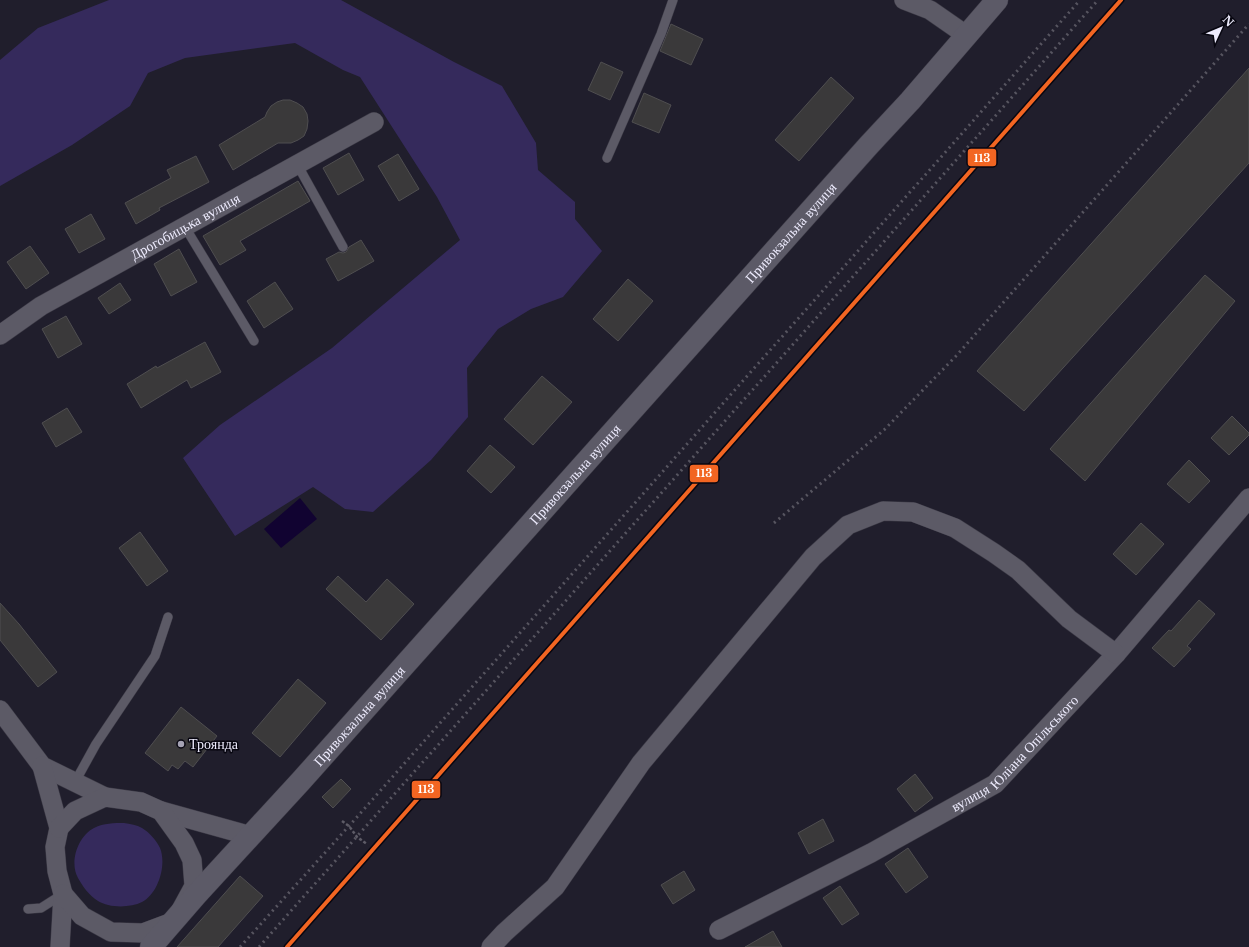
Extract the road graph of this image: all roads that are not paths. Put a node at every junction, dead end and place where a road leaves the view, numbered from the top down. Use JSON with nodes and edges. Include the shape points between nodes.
{"nodes":[{"id":1,"x":673,"y":0,"type":"edge"},
{"id":2,"x":904,"y":0,"type":"edge"},
{"id":3,"x":997,"y":0,"type":"edge"},
{"id":4,"x":966,"y":35,"type":"junction"},
{"id":5,"x":374,"y":122,"type":"dead end"},
{"id":6,"x":607,"y":158,"type":"dead end"},
{"id":7,"x":297,"y":164,"type":"junction"},
{"id":8,"x":185,"y":227,"type":"junction"},
{"id":9,"x":343,"y":247,"type":"dead end"},
{"id":10,"x":0,"y":334,"type":"edge"},
{"id":11,"x":254,"y":341,"type":"dead end"},
{"id":12,"x":1249,"y":498,"type":"edge"},
{"id":13,"x":168,"y":617,"type":"dead end"},
{"id":14,"x":1116,"y":654,"type":"junction"},
{"id":15,"x":0,"y":710,"type":"edge"},
{"id":16,"x":42,"y":766,"type":"junction"},
{"id":17,"x":75,"y":782,"type":"junction"},
{"id":18,"x":105,"y":797,"type":"junction"},
{"id":19,"x":162,"y":812,"type":"junction"},
{"id":20,"x":59,"y":828,"type":"junction"},
{"id":21,"x":251,"y":836,"type":"junction"},
{"id":22,"x":63,"y":894,"type":"junction"},
{"id":23,"x":28,"y":909,"type":"dead end"},
{"id":24,"x":174,"y":921,"type":"junction"},
{"id":25,"x":719,"y":930,"type":"dead end"},
{"id":26,"x":60,"y":947,"type":"edge"},
{"id":27,"x":151,"y":947,"type":"edge"},
{"id":28,"x":491,"y":947,"type":"edge"}],
"edges":[{"from":1,"to":6,"type":"lane","via":[[661,34]]},
{"from":2,"to":4,"type":"street","via":[[930,10]]},
{"from":3,"to":4,"type":"street","name":"Привокзальна вулиця"},
{"from":4,"to":21,"type":"street","name":"Привокзальна вулиця","via":[[910,101]]},
{"from":5,"to":7,"type":"street","name":"Дрогобицька вулиця"},
{"from":7,"to":8,"type":"street","name":"Дрогобицька вулиця"},
{"from":7,"to":9,"type":"lane"},
{"from":8,"to":10,"type":"street","name":"Дрогобицька вулиця","via":[[41,306]]},
{"from":8,"to":11,"type":"lane"},
{"from":12,"to":14,"type":"street","name":"вулиця Юліана Опільського"},
{"from":13,"to":17,"type":"lane","via":[[155,656],[96,744]]},
{"from":14,"to":25,"type":"street","name":"вулиця Юліана Опільського","via":[[995,784],[871,853]]},
{"from":14,"to":28,"type":"street","via":[[1069,619],[1018,570],[955,528],[913,512],[883,511],[848,525],[813,557],[641,763],[555,887]]},
{"from":15,"to":16,"type":"street"},
{"from":16,"to":17,"type":"street"},
{"from":16,"to":20,"type":"street"},
{"from":17,"to":18,"type":"street"},
{"from":18,"to":19,"type":"street","via":[[141,802]]},
{"from":18,"to":20,"type":"street","via":[[75,810]]},
{"from":19,"to":21,"type":"street"},
{"from":19,"to":24,"type":"street","via":[[184,843],[192,860],[194,886]]},
{"from":20,"to":22,"type":"street","via":[[55,847],[57,871]]},
{"from":21,"to":24,"type":"street","name":"Привокзальна вулиця"},
{"from":22,"to":23,"type":"lane","via":[[41,908]]},
{"from":22,"to":24,"type":"street","via":[[82,916],[111,932],[143,933]]},
{"from":22,"to":26,"type":"street"},
{"from":24,"to":27,"type":"street","name":"Привокзальна вулиця"}]}
